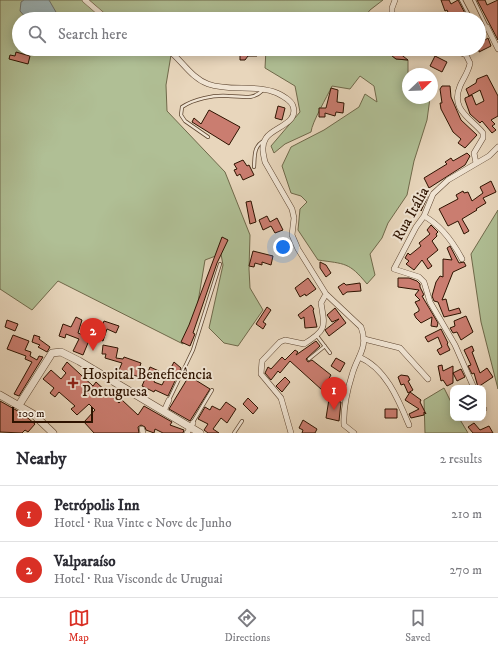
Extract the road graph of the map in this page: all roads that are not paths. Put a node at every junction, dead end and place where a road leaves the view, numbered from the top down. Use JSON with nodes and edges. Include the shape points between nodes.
{"nodes":[{"id":1,"x":85,"y":0,"type":"edge"},
{"id":2,"x":395,"y":0,"type":"edge"},
{"id":3,"x":461,"y":0,"type":"edge"},
{"id":4,"x":474,"y":0,"type":"edge"},
{"id":5,"x":99,"y":12,"type":"edge"},
{"id":6,"x":392,"y":12,"type":"edge"},
{"id":7,"x":467,"y":12,"type":"edge"},
{"id":8,"x":480,"y":12,"type":"edge"},
{"id":9,"x":487,"y":27,"type":"edge"},
{"id":10,"x":498,"y":49,"type":"edge"},
{"id":11,"x":174,"y":56,"type":"edge"},
{"id":12,"x":466,"y":56,"type":"edge"},
{"id":13,"x":263,"y":90,"type":"junction"},
{"id":14,"x":208,"y":137,"type":"dead end"},
{"id":15,"x":265,"y":140,"type":"junction"},
{"id":16,"x":498,"y":147,"type":"edge"},
{"id":17,"x":476,"y":163,"type":"junction"},
{"id":18,"x":254,"y":168,"type":"dead end"},
{"id":19,"x":424,"y":216,"type":"junction"},
{"id":20,"x":462,"y":259,"type":"dead end"},
{"id":21,"x":220,"y":264,"type":"dead end"},
{"id":22,"x":326,"y":294,"type":"junction"},
{"id":23,"x":317,"y":336,"type":"junction"},
{"id":24,"x":364,"y":339,"type":"junction"},
{"id":25,"x":325,"y":346,"type":"junction"},
{"id":26,"x":330,"y":353,"type":"dead end"},
{"id":27,"x":359,"y":357,"type":"junction"},
{"id":28,"x":309,"y":359,"type":"dead end"},
{"id":29,"x":428,"y":379,"type":"dead end"},
{"id":30,"x":473,"y":385,"type":"edge"},
{"id":31,"x":212,"y":390,"type":"dead end"},
{"id":32,"x":0,"y":395,"type":"edge"},
{"id":33,"x":169,"y":400,"type":"joint"},
{"id":34,"x":19,"y":405,"type":"junction"},
{"id":35,"x":164,"y":411,"type":"junction"},
{"id":36,"x":242,"y":421,"type":"dead end"},
{"id":37,"x":409,"y":425,"type":"dead end"},
{"id":38,"x":190,"y":428,"type":"edge"},
{"id":39,"x":53,"y":433,"type":"edge"},
{"id":40,"x":200,"y":433,"type":"edge"},
{"id":41,"x":234,"y":433,"type":"edge"},
{"id":42,"x":292,"y":433,"type":"edge"},
{"id":43,"x":354,"y":433,"type":"edge"}],
"edges":[{"from":1,"to":5,"type":"street"},
{"from":2,"to":6,"type":"street"},
{"from":3,"to":7,"type":"lane"},
{"from":4,"to":8,"type":"lane"},
{"from":9,"to":10,"type":"street"},
{"from":11,"to":13,"type":"street","via":[[207,84]]},
{"from":12,"to":17,"type":"street","via":[[470,63],[458,99],[466,118],[483,133],[483,138],[474,153]]},
{"from":13,"to":14,"type":"lane","via":[[250,98],[211,97],[182,107],[180,115],[185,121]]},
{"from":13,"to":15,"type":"street","via":[[282,95],[291,102],[294,112],[290,120]]},
{"from":15,"to":18,"type":"lane","via":[[258,143]]},
{"from":15,"to":22,"type":"street","via":[[262,146],[265,162],[292,209],[294,240]]},
{"from":16,"to":17,"type":"street","name":"Rua Itália"},
{"from":17,"to":19,"type":"street","name":"Rua Itália","via":[[448,180],[433,194]]},
{"from":19,"to":20,"type":"street","via":[[446,234]]},
{"from":19,"to":30,"type":"street","name":"Rua Itália","via":[[394,269],[424,282],[430,302],[455,345]]},
{"from":21,"to":33,"type":"lane","via":[[199,334]]},
{"from":22,"to":23,"type":"street","via":[[321,303],[325,322]]},
{"from":22,"to":24,"type":"street","via":[[361,327]]},
{"from":23,"to":25,"type":"lane"},
{"from":23,"to":42,"type":"street","via":[[304,344],[285,340],[280,342],[261,364],[261,374],[281,398]]},
{"from":24,"to":27,"type":"street"},
{"from":24,"to":29,"type":"street","via":[[400,348]]},
{"from":25,"to":26,"type":"lane"},
{"from":25,"to":28,"type":"lane"},
{"from":27,"to":37,"type":"street","via":[[376,366]]},
{"from":27,"to":43,"type":"street","via":[[352,373],[344,407],[344,424]]},
{"from":31,"to":38,"type":"lane"},
{"from":32,"to":34,"type":"street"},
{"from":33,"to":35,"type":"street"},
{"from":34,"to":35,"type":"street","via":[[52,353],[61,352]]},
{"from":34,"to":39,"type":"street"},
{"from":35,"to":38,"type":"street"},
{"from":36,"to":41,"type":"lane"},
{"from":38,"to":40,"type":"street"}]}
